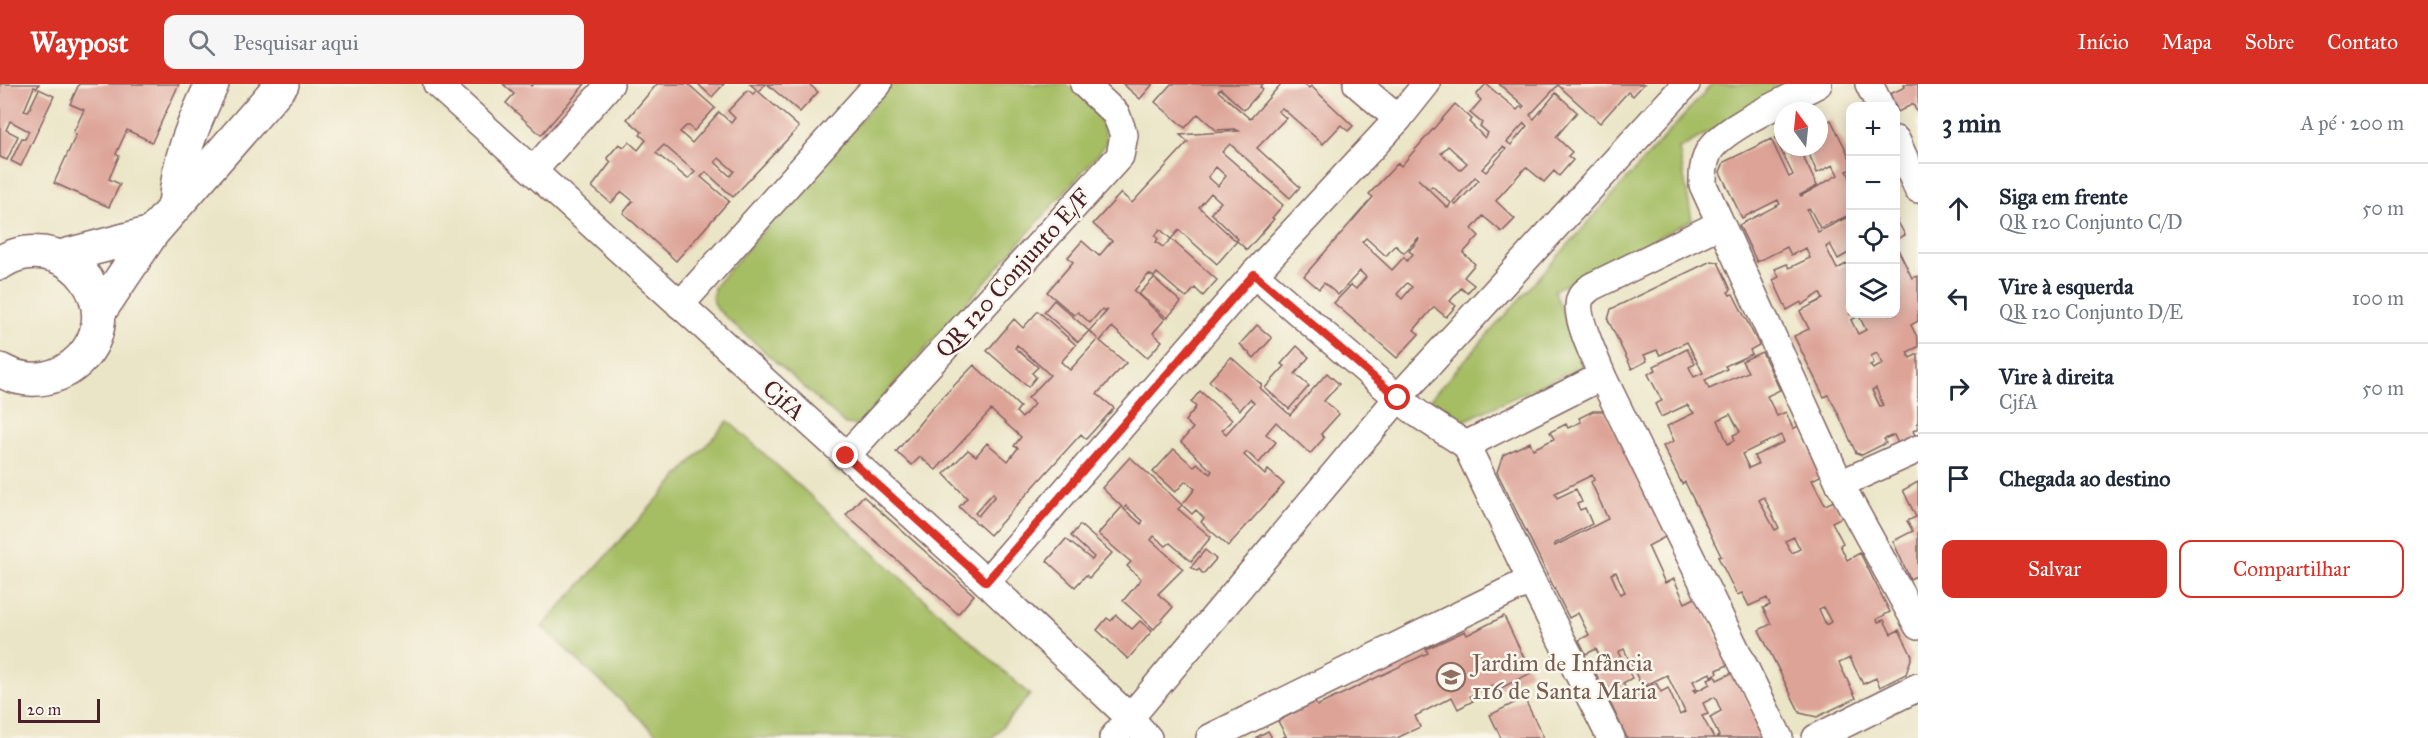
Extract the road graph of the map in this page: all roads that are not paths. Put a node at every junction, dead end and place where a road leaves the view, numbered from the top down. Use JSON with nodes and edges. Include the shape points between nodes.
{"nodes":[{"id":1,"x":213,"y":84,"type":"edge"},
{"id":2,"x":282,"y":84,"type":"edge"},
{"id":3,"x":437,"y":84,"type":"edge"},
{"id":4,"x":610,"y":84,"type":"edge"},
{"id":5,"x":878,"y":84,"type":"edge"},
{"id":6,"x":1084,"y":84,"type":"edge"},
{"id":7,"x":1357,"y":84,"type":"edge"},
{"id":8,"x":1426,"y":84,"type":"edge"},
{"id":9,"x":1686,"y":84,"type":"edge"},
{"id":10,"x":1818,"y":84,"type":"edge"},
{"id":11,"x":1869,"y":84,"type":"edge"},
{"id":12,"x":1878,"y":102,"type":"edge"},
{"id":13,"x":1398,"y":119,"type":"junction"},
{"id":14,"x":1900,"y":150,"type":"edge"},
{"id":15,"x":534,"y":170,"type":"junction"},
{"id":16,"x":1918,"y":189,"type":"edge"},
{"id":17,"x":175,"y":205,"type":"junction"},
{"id":18,"x":1720,"y":224,"type":"junction"},
{"id":19,"x":152,"y":233,"type":"junction"},
{"id":20,"x":60,"y":257,"type":"junction"},
{"id":21,"x":2,"y":259,"type":"edge"},
{"id":22,"x":1254,"y":274,"type":"junction"},
{"id":23,"x":680,"y":305,"type":"junction"},
{"id":24,"x":99,"y":312,"type":"junction"},
{"id":25,"x":0,"y":370,"type":"edge"},
{"id":26,"x":1602,"y":376,"type":"junction"},
{"id":27,"x":1398,"y":398,"type":"junction"},
{"id":28,"x":1466,"y":445,"type":"junction"},
{"id":29,"x":1918,"y":449,"type":"edge"},
{"id":30,"x":846,"y":456,"type":"junction"},
{"id":31,"x":1840,"y":484,"type":"junction"},
{"id":32,"x":1531,"y":580,"type":"junction"},
{"id":33,"x":986,"y":582,"type":"junction"},
{"id":34,"x":1918,"y":626,"type":"edge"},
{"id":35,"x":1918,"y":687,"type":"edge"},
{"id":36,"x":1130,"y":718,"type":"junction"},
{"id":37,"x":1113,"y":738,"type":"edge"},
{"id":38,"x":1148,"y":738,"type":"edge"},
{"id":39,"x":1210,"y":738,"type":"edge"},
{"id":40,"x":1611,"y":738,"type":"edge"},
{"id":41,"x":1779,"y":738,"type":"edge"},
{"id":42,"x":1816,"y":738,"type":"edge"}],
"edges":[{"from":1,"to":17,"type":"street","via":[[186,142]]},
{"from":2,"to":17,"type":"street"},
{"from":3,"to":15,"type":"street","name":"CjfA"},
{"from":4,"to":15,"type":"street"},
{"from":5,"to":23,"type":"street"},
{"from":6,"to":30,"type":"street","name":"QR 120 Conjunto E/F","via":[[1116,114],[1124,135],[1120,156]]},
{"from":7,"to":13,"type":"street"},
{"from":8,"to":13,"type":"street"},
{"from":9,"to":27,"type":"street"},
{"from":10,"to":18,"type":"street","via":[[1727,132],[1709,151],[1703,185]]},
{"from":11,"to":12,"type":"street"},
{"from":13,"to":22,"type":"street"},
{"from":14,"to":16,"type":"street"},
{"from":15,"to":23,"type":"street","name":"CjfA"},
{"from":17,"to":19,"type":"street"},
{"from":18,"to":26,"type":"street","via":[[1592,287],[1581,298],[1581,322]]},
{"from":18,"to":31,"type":"street"},
{"from":19,"to":20,"type":"street"},
{"from":19,"to":24,"type":"street"},
{"from":20,"to":21,"type":"street","via":[[42,252]]},
{"from":20,"to":24,"type":"street","via":[[79,270],[93,289]]},
{"from":22,"to":27,"type":"street"},
{"from":22,"to":33,"type":"street"},
{"from":23,"to":30,"type":"street","name":"CjfA"},
{"from":24,"to":25,"type":"street","via":[[97,333],[72,368],[53,378],[32,380]]},
{"from":26,"to":28,"type":"street"},
{"from":26,"to":41,"type":"street"},
{"from":27,"to":28,"type":"street"},
{"from":27,"to":36,"type":"street"},
{"from":28,"to":32,"type":"street"},
{"from":29,"to":31,"type":"street"},
{"from":30,"to":33,"type":"street","name":"CjfA"},
{"from":31,"to":34,"type":"street"},
{"from":32,"to":39,"type":"street"},
{"from":32,"to":40,"type":"street"},
{"from":33,"to":36,"type":"street","name":"CjfA"},
{"from":35,"to":42,"type":"street"},
{"from":36,"to":37,"type":"street"},
{"from":36,"to":38,"type":"street","name":"CjfA"}]}
